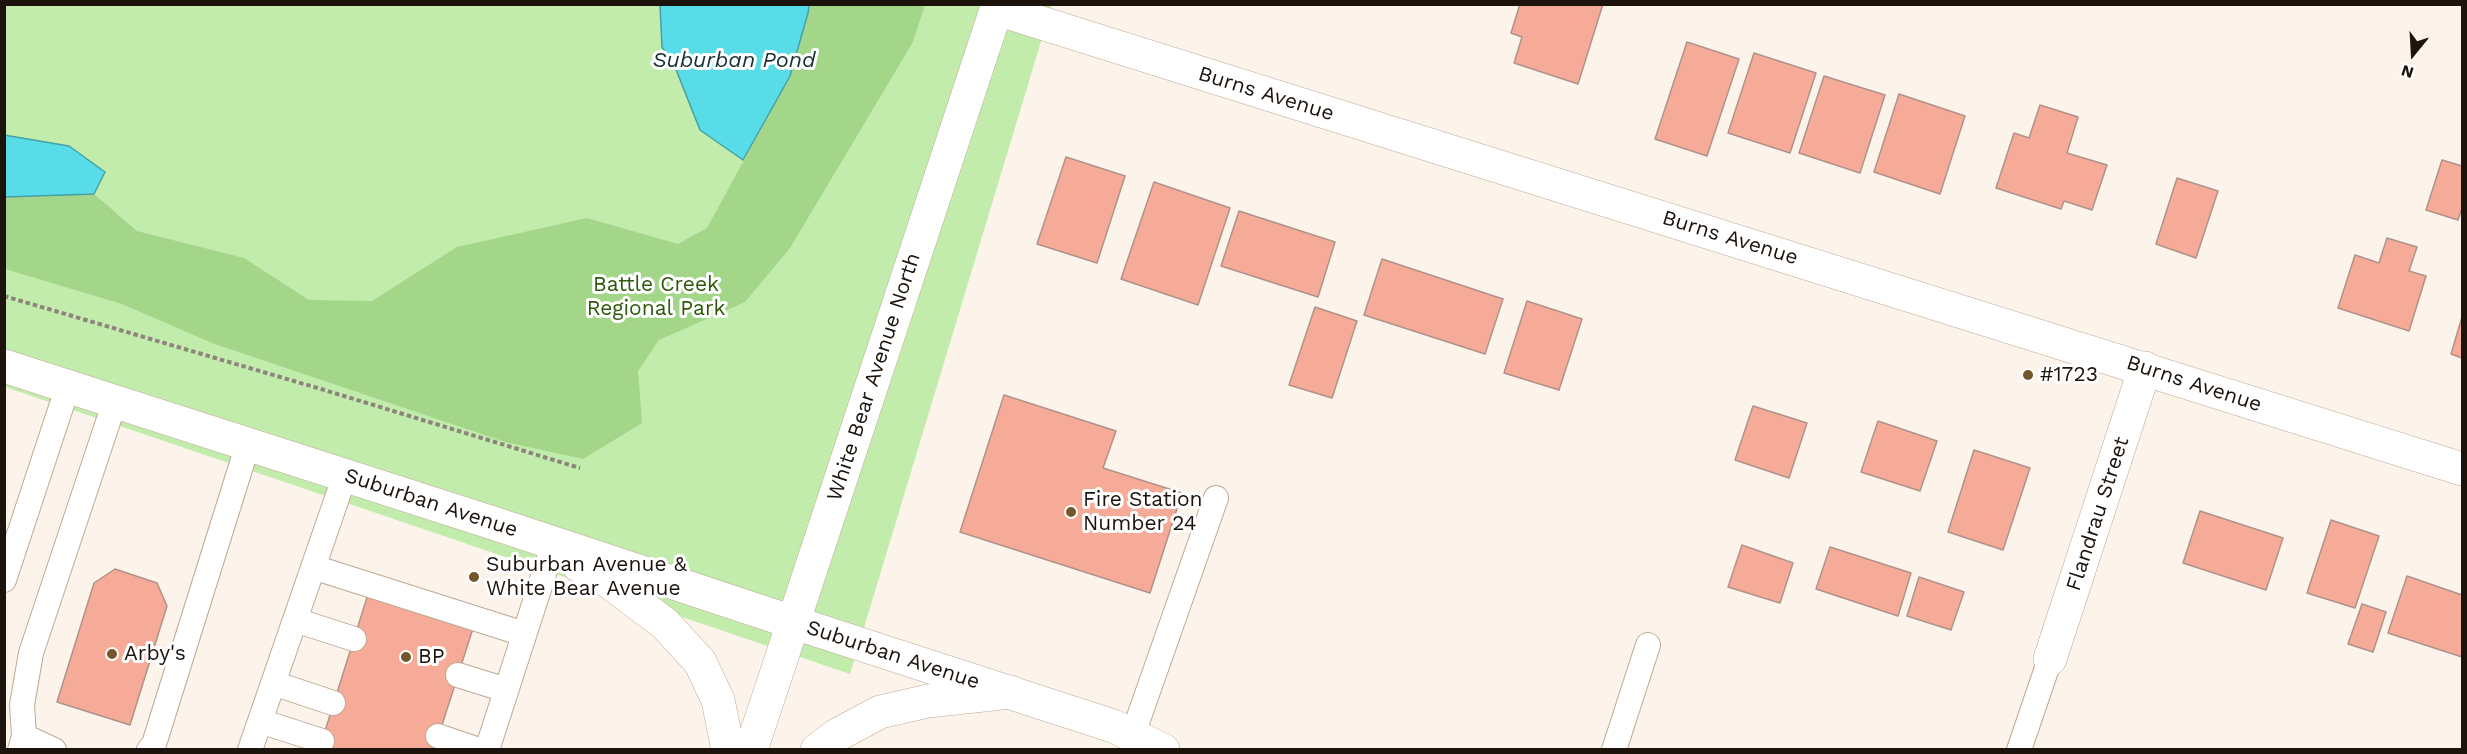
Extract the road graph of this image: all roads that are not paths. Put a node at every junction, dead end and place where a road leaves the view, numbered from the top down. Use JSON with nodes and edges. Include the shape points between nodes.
{"nodes":[{"id":1,"x":997,"y":7,"type":"edge"},
{"id":2,"x":4,"y":366,"type":"edge"},
{"id":3,"x":2145,"y":368,"type":"junction"},
{"id":4,"x":68,"y":386,"type":"junction"},
{"id":5,"x":116,"y":401,"type":"junction"},
{"id":6,"x":248,"y":444,"type":"junction"},
{"id":7,"x":2463,"y":469,"type":"edge"},
{"id":8,"x":345,"y":475,"type":"junction"},
{"id":9,"x":1216,"y":498,"type":"dead end"},
{"id":10,"x":496,"y":524,"type":"junction"},
{"id":11,"x":551,"y":552,"type":"junction"},
{"id":12,"x":313,"y":567,"type":"junction"},
{"id":13,"x":4,"y":580,"type":"edge"},
{"id":14,"x":295,"y":620,"type":"junction"},
{"id":15,"x":792,"y":622,"type":"junction"},
{"id":16,"x":524,"y":634,"type":"junction"},
{"id":17,"x":354,"y":639,"type":"dead end"},
{"id":18,"x":1648,"y":645,"type":"dead end"},
{"id":19,"x":2050,"y":659,"type":"joint"},
{"id":20,"x":458,"y":675,"type":"dead end"},
{"id":21,"x":273,"y":683,"type":"junction"},
{"id":22,"x":507,"y":690,"type":"junction"},
{"id":23,"x":1011,"y":692,"type":"junction"},
{"id":24,"x":333,"y":703,"type":"dead end"},
{"id":25,"x":260,"y":721,"type":"junction"},
{"id":26,"x":1133,"y":734,"type":"junction"},
{"id":27,"x":438,"y":736,"type":"dead end"},
{"id":28,"x":322,"y":741,"type":"dead end"},
{"id":29,"x":22,"y":743,"type":"edge"},
{"id":30,"x":54,"y":750,"type":"edge"},
{"id":31,"x":148,"y":750,"type":"edge"},
{"id":32,"x":250,"y":750,"type":"edge"},
{"id":33,"x":479,"y":750,"type":"edge"},
{"id":34,"x":487,"y":750,"type":"edge"},
{"id":35,"x":728,"y":750,"type":"edge"},
{"id":36,"x":752,"y":750,"type":"edge"},
{"id":37,"x":818,"y":750,"type":"edge"},
{"id":38,"x":1163,"y":750,"type":"edge"},
{"id":39,"x":1614,"y":750,"type":"edge"},
{"id":40,"x":2019,"y":750,"type":"edge"}],
"edges":[{"from":1,"to":3,"type":"street","name":"Burns Avenue"},
{"from":1,"to":15,"type":"street","name":"White Bear Avenue North"},
{"from":2,"to":4,"type":"street","name":"Suburban Avenue"},
{"from":3,"to":7,"type":"street","name":"Burns Avenue"},
{"from":3,"to":19,"type":"street","name":"Flandrau Street"},
{"from":4,"to":5,"type":"street","name":"Suburban Avenue"},
{"from":4,"to":13,"type":"lane"},
{"from":5,"to":6,"type":"street","name":"Suburban Avenue"},
{"from":5,"to":29,"type":"lane","via":[[31,653],[22,705]]},
{"from":6,"to":8,"type":"street","name":"Suburban Avenue"},
{"from":6,"to":31,"type":"lane","via":[[154,744]]},
{"from":8,"to":10,"type":"street","name":"Suburban Avenue"},
{"from":8,"to":12,"type":"lane"},
{"from":9,"to":26,"type":"lane"},
{"from":10,"to":11,"type":"street"},
{"from":10,"to":15,"type":"street","name":"Suburban Avenue"},
{"from":11,"to":16,"type":"lane"},
{"from":11,"to":35,"type":"street","via":[[604,578],[664,624],[700,662],[718,700]]},
{"from":12,"to":14,"type":"lane"},
{"from":12,"to":16,"type":"lane"},
{"from":14,"to":17,"type":"lane"},
{"from":14,"to":21,"type":"lane"},
{"from":15,"to":23,"type":"street","name":"Suburban Avenue"},
{"from":15,"to":36,"type":"street","name":"White Bear Avenue North"},
{"from":16,"to":22,"type":"lane"},
{"from":18,"to":39,"type":"lane"},
{"from":19,"to":40,"type":"lane"},
{"from":20,"to":22,"type":"lane"},
{"from":21,"to":24,"type":"lane"},
{"from":21,"to":25,"type":"lane"},
{"from":22,"to":34,"type":"lane"},
{"from":23,"to":26,"type":"street","name":"Suburban Avenue"},
{"from":23,"to":37,"type":"street","via":[[928,700],[880,712]]},
{"from":25,"to":28,"type":"lane"},
{"from":25,"to":32,"type":"lane"},
{"from":26,"to":38,"type":"street","name":"Suburban Avenue"},
{"from":27,"to":33,"type":"lane"},
{"from":29,"to":30,"type":"lane"}]}
